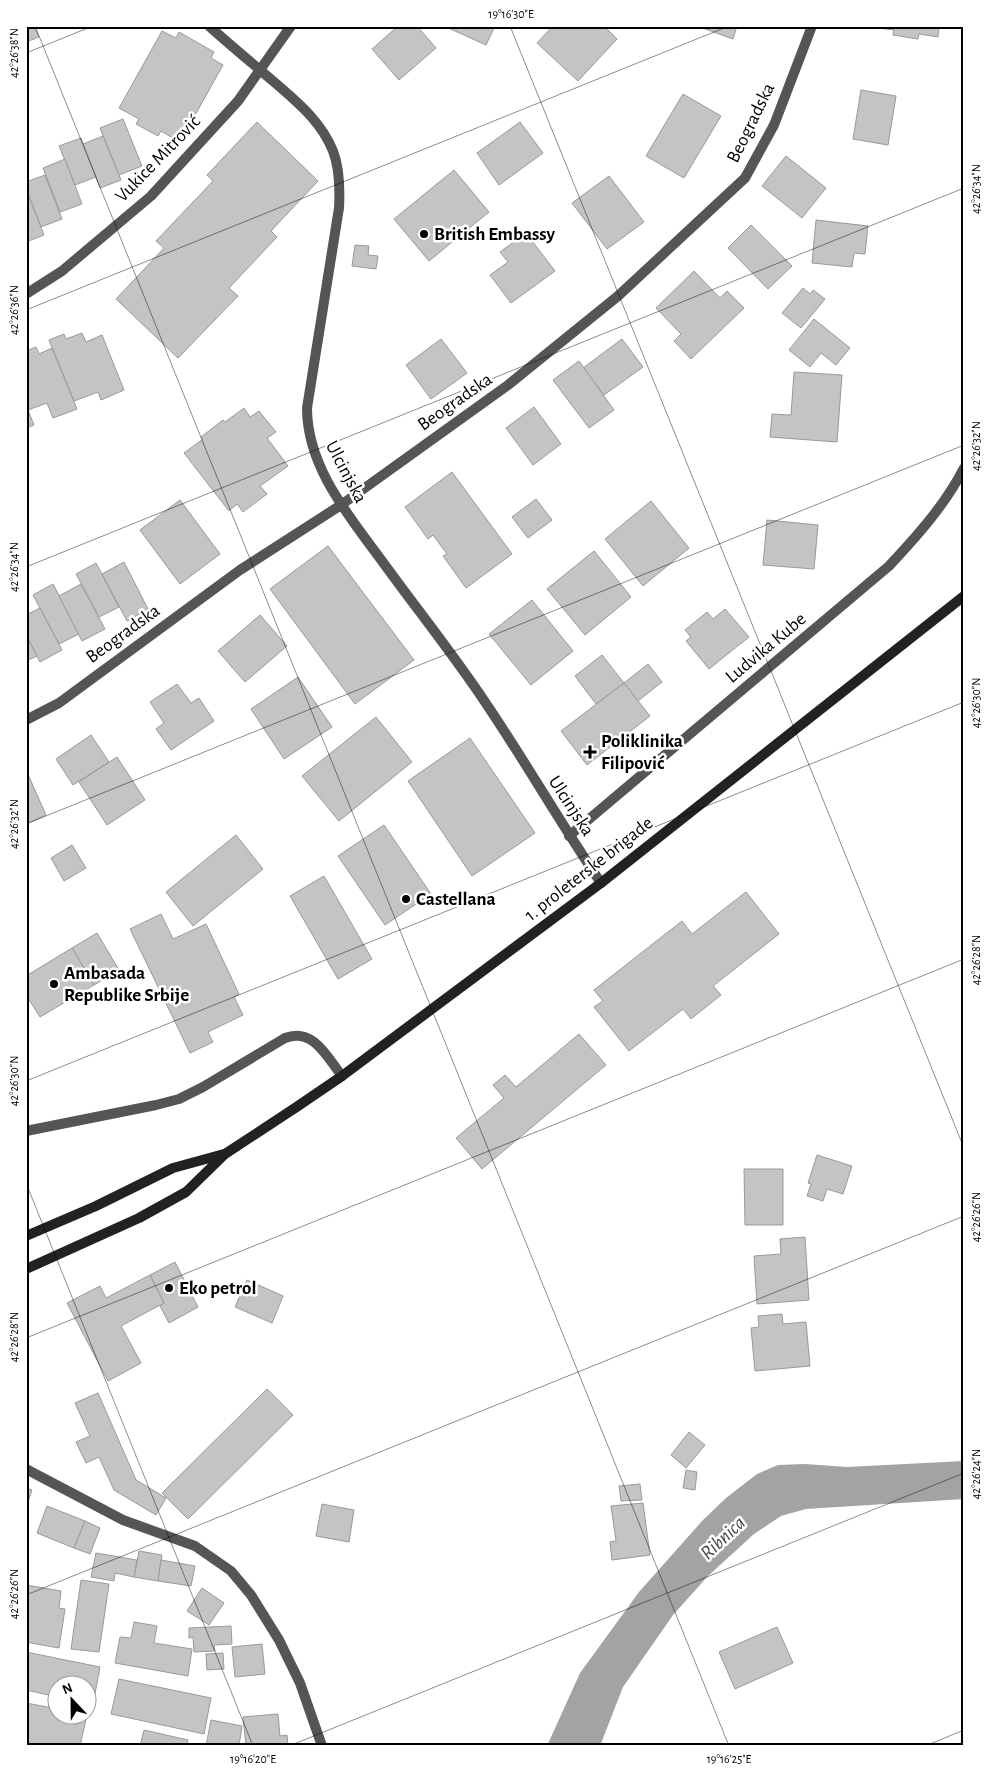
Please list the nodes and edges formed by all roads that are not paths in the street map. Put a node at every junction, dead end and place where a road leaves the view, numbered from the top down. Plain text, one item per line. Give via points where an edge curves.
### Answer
1 (209, 26) edge
2 (291, 26) edge
3 (812, 26) edge
4 (260, 70) junction
5 (26, 294) edge
6 (964, 468) edge
7 (341, 505) junction
8 (964, 596) edge
9 (26, 720) edge
10 (569, 836) junction
11 (601, 883) junction
12 (342, 1076) junction
13 (26, 1131) edge
14 (225, 1154) junction
15 (26, 1236) edge
16 (26, 1269) edge
17 (26, 1469) edge
18 (322, 1746) edge

1 - 4 street, Ulcinjska
2 - 4 street, Vukice Mitrović
3 - 7 street, Beogradska via 774,125 745,178 611,302 508,385
4 - 5 street, Vukice Mitrović via 238,101 151,196 62,271
4 - 7 street, Ulcinjska via 310,114 325,135 338,171 339,208 307,418 318,461
6 - 10 street, Ludvika Kube via 928,522 889,566
7 - 9 street, Beogradska via 240,570 59,703
7 - 10 street, Ulcinjska via 485,701
8 - 11 main road, 1. proleterske brigade
10 - 11 street, Ulcinjska
11 - 12 main road, 1. proleterske brigade
12 - 13 street via 317,1044 296,1035 285,1038 179,1099
12 - 14 main road, 1. proleterske brigade
14 - 15 main road via 174,1168
14 - 16 main road via 186,1192 139,1218
17 - 18 street via 123,1520 194,1546 231,1571 251,1595 279,1640 300,1683

